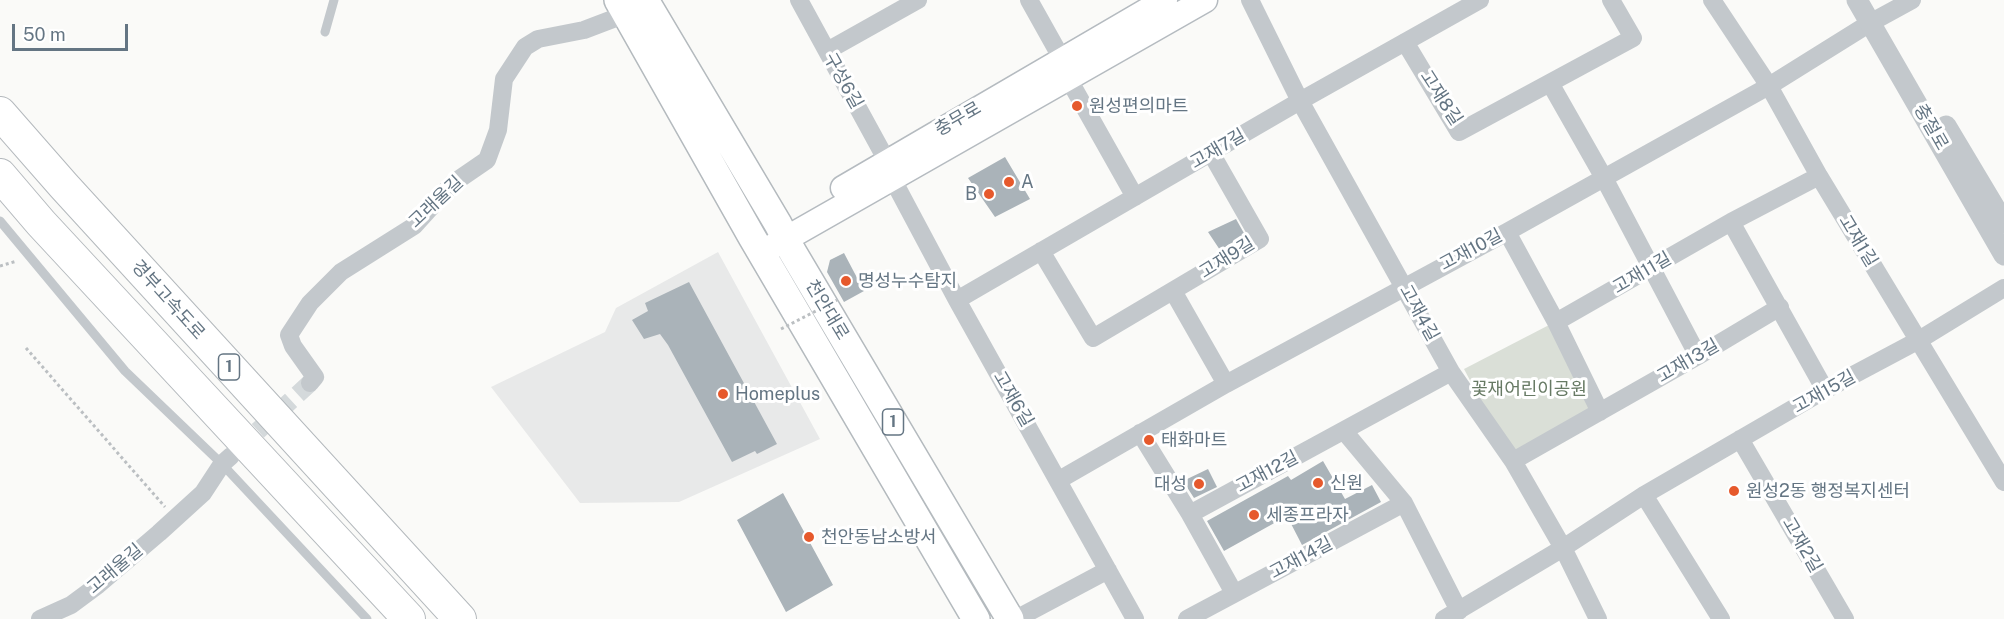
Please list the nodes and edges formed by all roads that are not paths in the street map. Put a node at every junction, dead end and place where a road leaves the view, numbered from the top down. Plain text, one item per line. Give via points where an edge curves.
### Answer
1 (334, 0) edge
2 (799, 0) edge
3 (918, 0) edge
4 (1029, 0) edge
5 (1165, 0) edge
6 (1205, 0) edge
7 (1250, 0) edge
8 (1480, 0) edge
9 (1611, 0) edge
10 (1712, 0) edge
11 (1857, 0) edge
12 (1912, 0) edge
13 (630, 5) edge
14 (1874, 13) edge
15 (325, 32) dead end
16 (1405, 42) junction
17 (827, 51) junction
18 (1065, 69) junction
19 (1550, 83) junction
20 (1769, 86) junction
21 (1300, 101) junction
22 (0, 113) edge
23 (1211, 153) junction
24 (889, 170) junction
25 (0, 175) edge
26 (1819, 176) junction
27 (1604, 178) junction
28 (1135, 198) junction
29 (0, 221) edge
30 (1731, 222) junction
31 (2004, 223) edge
32 (1507, 231) junction
33 (782, 232) junction
34 (756, 245) junction
35 (1041, 252) junction
36 (2004, 255) edge
37 (1651, 268) junction
38 (1404, 286) junction
39 (2004, 288) edge
40 (1173, 291) junction
41 (957, 300) junction
42 (1780, 307) junction
43 (1556, 322) junction
44 (1919, 340) junction
45 (1698, 356) junction
46 (1451, 372) junction
47 (310, 383) dead end
48 (1226, 384) junction
49 (1825, 390) junction
50 (1600, 412) junction
51 (1344, 431) junction
52 (1140, 433) junction
53 (1740, 439) junction
54 (226, 460) junction
55 (1513, 461) junction
56 (1059, 480) junction
57 (2004, 482) edge
58 (1644, 495) junction
59 (1404, 503) junction
60 (1190, 514) junction
61 (1563, 548) junction
62 (1108, 570) junction
63 (1234, 593) junction
64 (1451, 615) edge
65 (40, 619) edge
66 (367, 619) edge
67 (409, 619) edge
68 (460, 619) edge
69 (976, 619) edge
70 (1010, 619) edge
71 (1016, 619) edge
72 (1135, 619) edge
73 (1187, 619) edge
74 (1598, 619) edge
75 (1721, 619) edge
76 (1845, 619) edge

1 - 15 lane
2 - 17 street, 구성6길
3 - 17 street
4 - 18 street
5 - 18 main road, 충무로
6 - 18 main road, 충무로
7 - 21 street, 고재4길
8 - 16 street, 고재7길
9 - 19 street, 고재8길 via 1633,38
10 - 20 street, 고재1길
11 - 14 street, 충절로
12 - 14 street, 고재10길
13 - 33 main road, 천안대로 / 1
13 - 34 main road, 천안대로 / 1
13 - 47 street, 고래울길 via 584,30 538,39 525,47 504,79 498,130 487,160 452,184 414,226 341,272 293,327 289,336 315,378
14 - 20 street, 고재10길
14 - 31 street, 충절로
14 - 36 street, 충절로
16 - 19 street, 고재8길 via 1459,132
16 - 21 street, 고재7길
17 - 24 street, 구성6길
18 - 24 main road, 충무로
18 - 28 street
19 - 27 street
20 - 26 street, 고재1길
20 - 27 street, 고재10길
21 - 23 street, 고재7길
21 - 38 street, 고재4길
22 - 68 highway, 경부고속도로 / 1
23 - 28 street, 고재7길
23 - 40 street, 고재9길 via 1260,239
24 - 33 main road, 충무로
24 - 41 street, 고재6길
25 - 67 highway, 1
26 - 30 street, 고재11길
26 - 44 street, 고재1길
27 - 32 street, 고재10길
27 - 37 street
28 - 35 street, 고재7길
29 - 54 lane via 125,371
30 - 37 street, 고재11길
30 - 42 street
32 - 38 street, 고재10길
32 - 43 street
33 - 34 main road, 충무로
33 - 70 main road, 천안대로 / 1
34 - 69 main road, 천안대로 / 1
35 - 40 street, 고재9길 via 1093,338
35 - 41 street, 고재7길
37 - 43 street, 고재11길
37 - 45 street
38 - 46 street, 고재4길
38 - 48 street, 고재10길
39 - 44 street, 고재15길
40 - 48 street
41 - 56 street, 고재6길
42 - 45 street, 고재13길
42 - 49 street
43 - 50 street
44 - 49 street, 고재15길
44 - 57 street, 고재1길
45 - 50 street, 고재13길
46 - 51 street, 고재12길
46 - 55 street, 고재4길
48 - 52 street, 고재10길
49 - 53 street, 고재15길
50 - 55 street, 고재13길
51 - 59 street
51 - 60 street, 고재12길
52 - 56 street, 고재10길
52 - 60 street
53 - 58 street, 고재15길
53 - 76 street, 고재2길
54 - 65 street, 고래울길 via 203,493 98,585
54 - 66 lane
55 - 61 street, 고재4길
56 - 62 street, 고재6길
58 - 61 street, 고재15길
58 - 75 street
59 - 63 street, 고재14길
59 - 64 street
60 - 63 street
61 - 64 street, 고재15길
61 - 74 street, 고재4길
62 - 71 street
62 - 72 street, 고재6길
63 - 73 street, 고재14길

